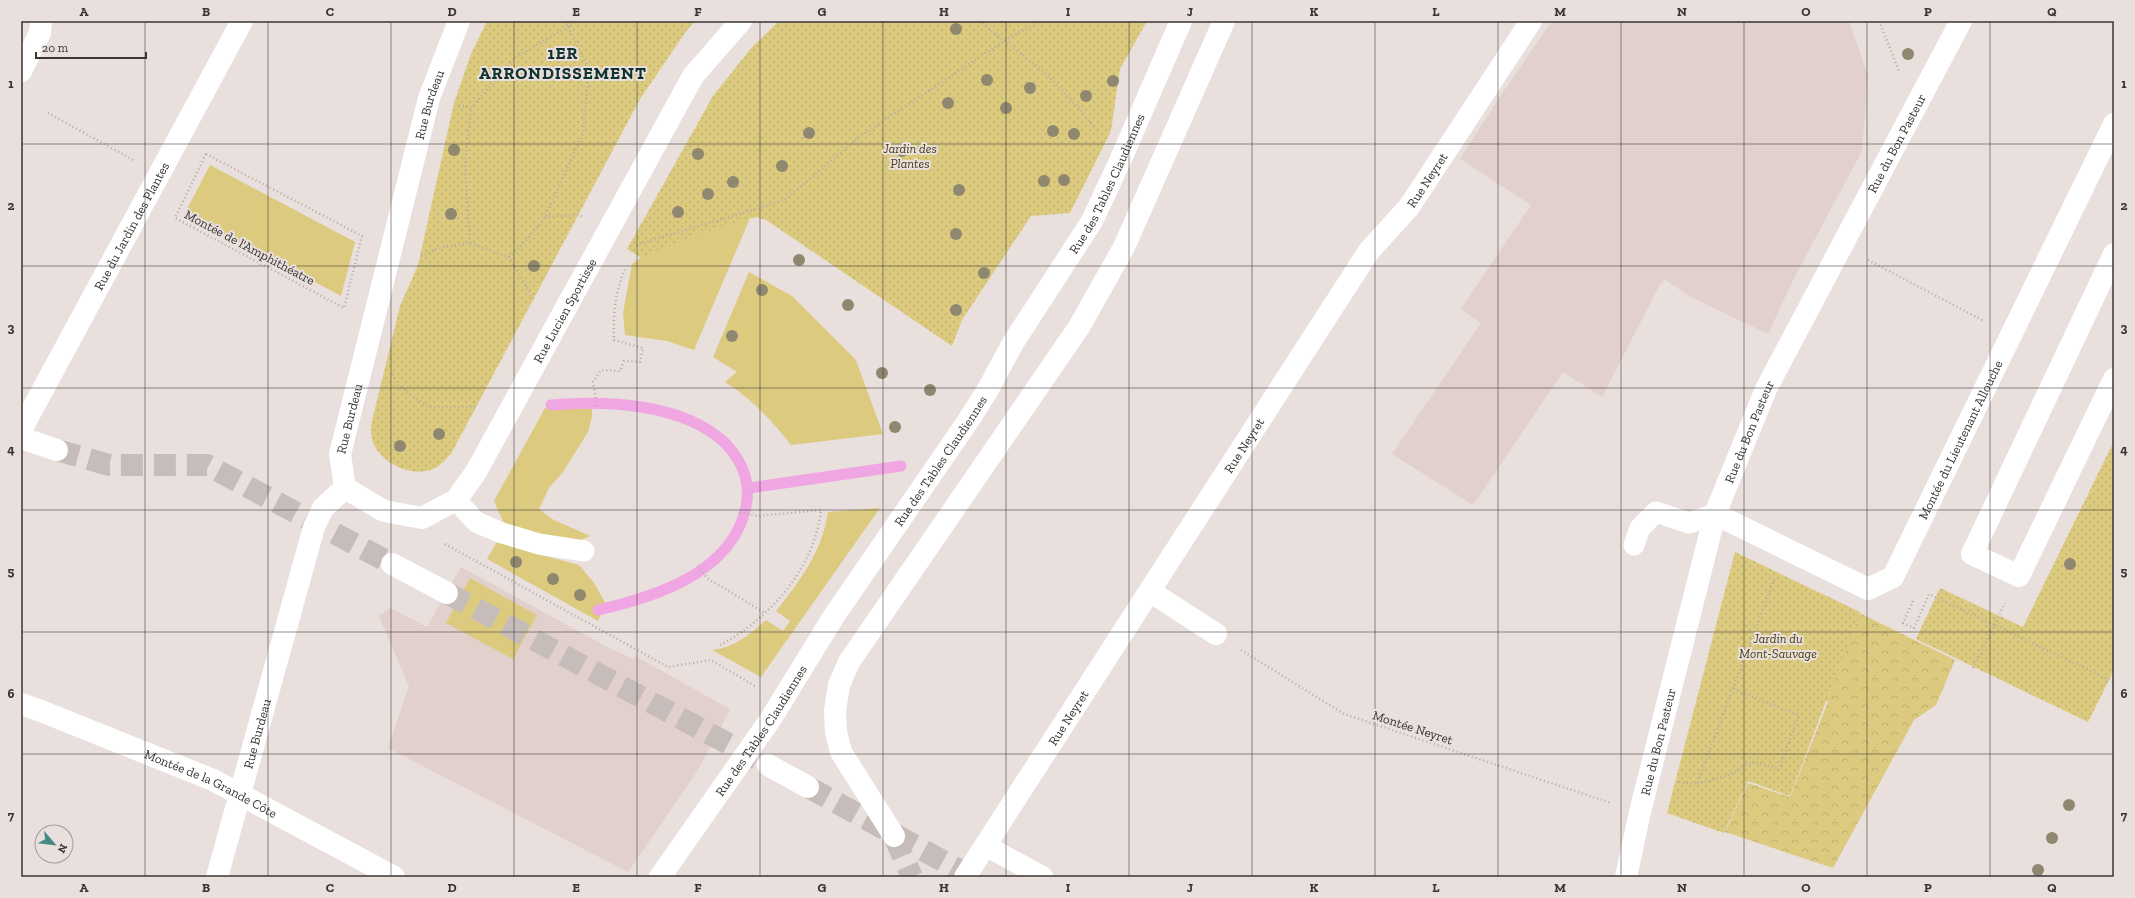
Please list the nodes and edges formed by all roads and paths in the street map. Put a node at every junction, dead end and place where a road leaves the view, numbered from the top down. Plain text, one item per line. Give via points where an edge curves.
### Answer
1 (41, 21) edge
2 (242, 21) edge
3 (459, 21) edge
4 (565, 21) edge
5 (577, 21) edge
6 (741, 21) edge
7 (979, 21) edge
8 (1040, 21) edge
9 (1181, 21) edge
10 (1224, 21) edge
11 (1531, 21) edge
12 (1879, 21) edge
13 (1961, 21) edge
14 (568, 26) junction
15 (1004, 41) junction
16 (1898, 67) dead end
17 (21, 71) edge
18 (456, 105) dead end
19 (471, 108) junction
20 (48, 113) dead end
21 (2114, 124) edge
22 (124, 155) dead end
23 (1120, 161) junction
24 (579, 216) dead end
25 (545, 217) junction
26 (362, 236) dead end
27 (470, 243) junction
28 (631, 243) dead end
29 (2114, 254) edge
30 (509, 256) junction
31 (416, 259) dead end
32 (1868, 260) dead end
33 (626, 266) dead end
34 (535, 303) dead end
35 (344, 308) dead end
36 (1985, 321) dead end
37 (392, 372) dead end
38 (2114, 379) edge
39 (481, 405) dead end
40 (597, 406) dead end
41 (21, 430) edge
42 (21, 438) edge
43 (57, 450) tunnel mouth
44 (345, 488) junction
45 (456, 500) junction
46 (739, 512) dead end
47 (1716, 514) junction
48 (445, 544) dead end
49 (1634, 545) dead end
50 (584, 551) dead end
51 (392, 564) tunnel mouth
52 (698, 566) dead end
53 (1777, 572) dead end
54 (447, 592) tunnel mouth
55 (1150, 592) junction
56 (1915, 596) dead end
57 (765, 613) junction
58 (1991, 632) dead end
59 (1216, 634) dead end
60 (720, 645) dead end
61 (1239, 648) dead end
62 (1973, 668) dead end
63 (2114, 682) edge
64 (1733, 689) junction
65 (781, 701) junction
66 (21, 704) edge
67 (768, 765) tunnel mouth
68 (1675, 781) dead end
69 (1697, 784) junction
70 (808, 787) tunnel mouth
71 (241, 795) junction
72 (1616, 804) dead end
73 (894, 836) tunnel mouth
74 (986, 846) junction
75 (216, 877) edge
76 (394, 877) edge
77 (660, 877) edge
78 (965, 877) edge
79 (1044, 877) edge
80 (1626, 877) edge

1 - 17 street via 40,33
2 - 41 street, Rue du Jardin des Plantes
3 - 44 street, Rue Burdeau via 429,98 340,454
4 - 14 path
5 - 14 path
6 - 45 street, Rue Lucien Sportisse via 693,76 476,472
7 - 15 path
8 - 15 path
9 - 23 street, Rue des Tables Claudiennes
10 - 73 street via 1124,247 1079,327 849,662 839,685 835,710 836,732 841,752
11 - 55 street, Rue Neyret via 1409,207 1369,251
12 - 16 path
13 - 47 street, Rue du Bon Pasteur via 1766,389
14 - 19 path via 515,58
14 - 25 path via 589,69 583,133
15 - 23 path via 1044,72 1080,109
15 - 28 path via 860,137 785,200 635,245
18 - 19 path
19 - 27 path via 465,165
20 - 22 path
21 - 47 street, Montée du Lieutenant Allouche via 1893,577 1868,589
23 - 65 street, Rue des Tables Claudiennes via 1092,221 1013,343 987,391 834,616
24 - 25 path
25 - 30 path via 524,243
26 - 35 path, Montée de l'Amphithéatre via 206,154 175,218
27 - 30 path
27 - 31 path via 439,248
29 - 38 street via 1972,554 2018,576
30 - 34 path
32 - 36 path
33 - 40 path via 618,288 614,340 643,348 640,362 624,362 620,372 601,370 592,382
37 - 39 path via 396,384 428,407
42 - 43 street
44 - 45 street, Rue Lucien Sportisse via 384,511 422,518
44 - 71 street, Rue Burdeau via 323,508 314,527
45 - 50 lane via 476,522 502,533 527,542
46 - 57 path via 752,516 821,510 814,545 793,579
47 - 49 lane via 1689,523 1656,512 1640,528
47 - 80 street, Rue du Bon Pasteur via 1640,812
48 - 65 path via 668,667 711,660
51 - 54 street
52 - 57 path via 707,578
53 - 64 path
55 - 59 street
55 - 74 street, Rue Neyret
56 - 63 path via 1903,623 1914,628 1929,594
57 - 60 path via 736,637
58 - 62 path
61 - 72 path, Montée Neyret via 1344,714
64 - 69 path
64 - 69 path via 1799,715 1779,770 1752,762 1726,776
65 - 77 street, Rue des Tables Claudiennes
66 - 71 street, Montée de la Grande Côte via 213,780
67 - 70 street
68 - 69 path
71 - 75 street, Rue Burdeau
71 - 76 street, Montée de la Grande Côte
74 - 78 street, Rue Neyret
74 - 79 lane

